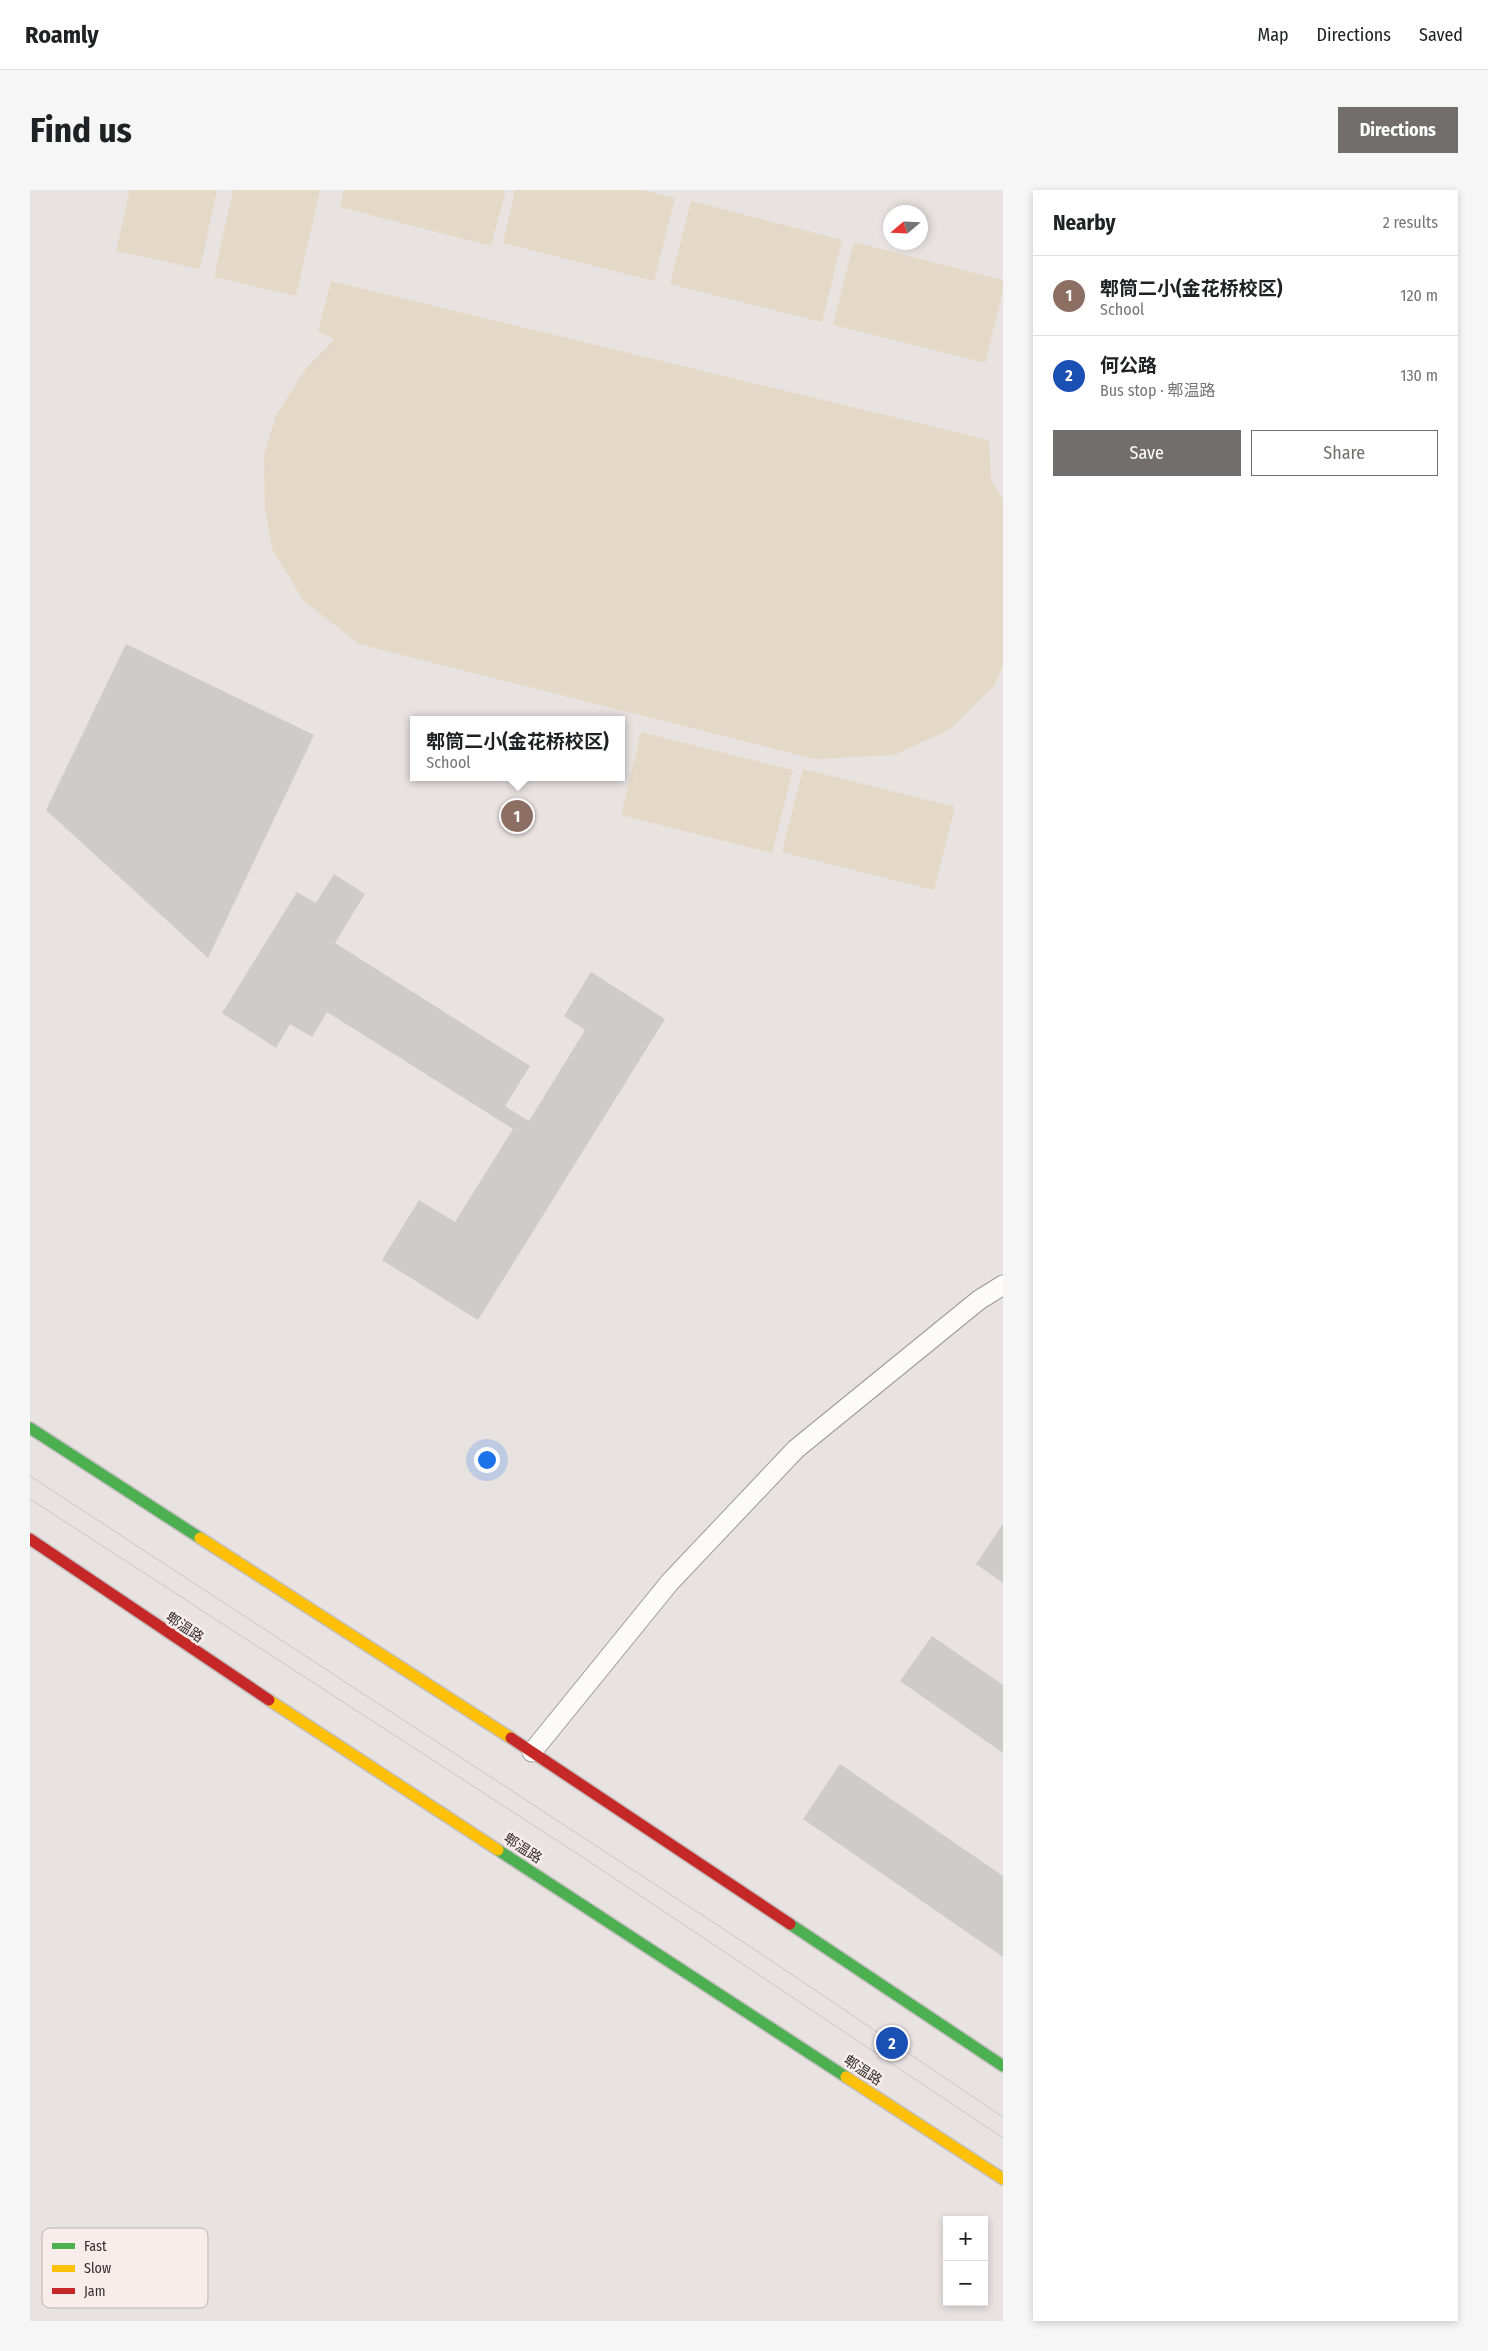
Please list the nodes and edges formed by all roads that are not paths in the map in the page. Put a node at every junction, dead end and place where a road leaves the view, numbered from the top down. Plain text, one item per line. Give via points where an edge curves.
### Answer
1 (1003, 1285) edge
2 (30, 1428) edge
3 (30, 1540) edge
4 (532, 1752) junction
5 (1003, 2066) edge
6 (1003, 2179) edge

1 - 4 lane via 979,1300 796,1449 670,1582
2 - 4 main road
3 - 6 main road, 郫温路 via 209,1661
4 - 5 main road

